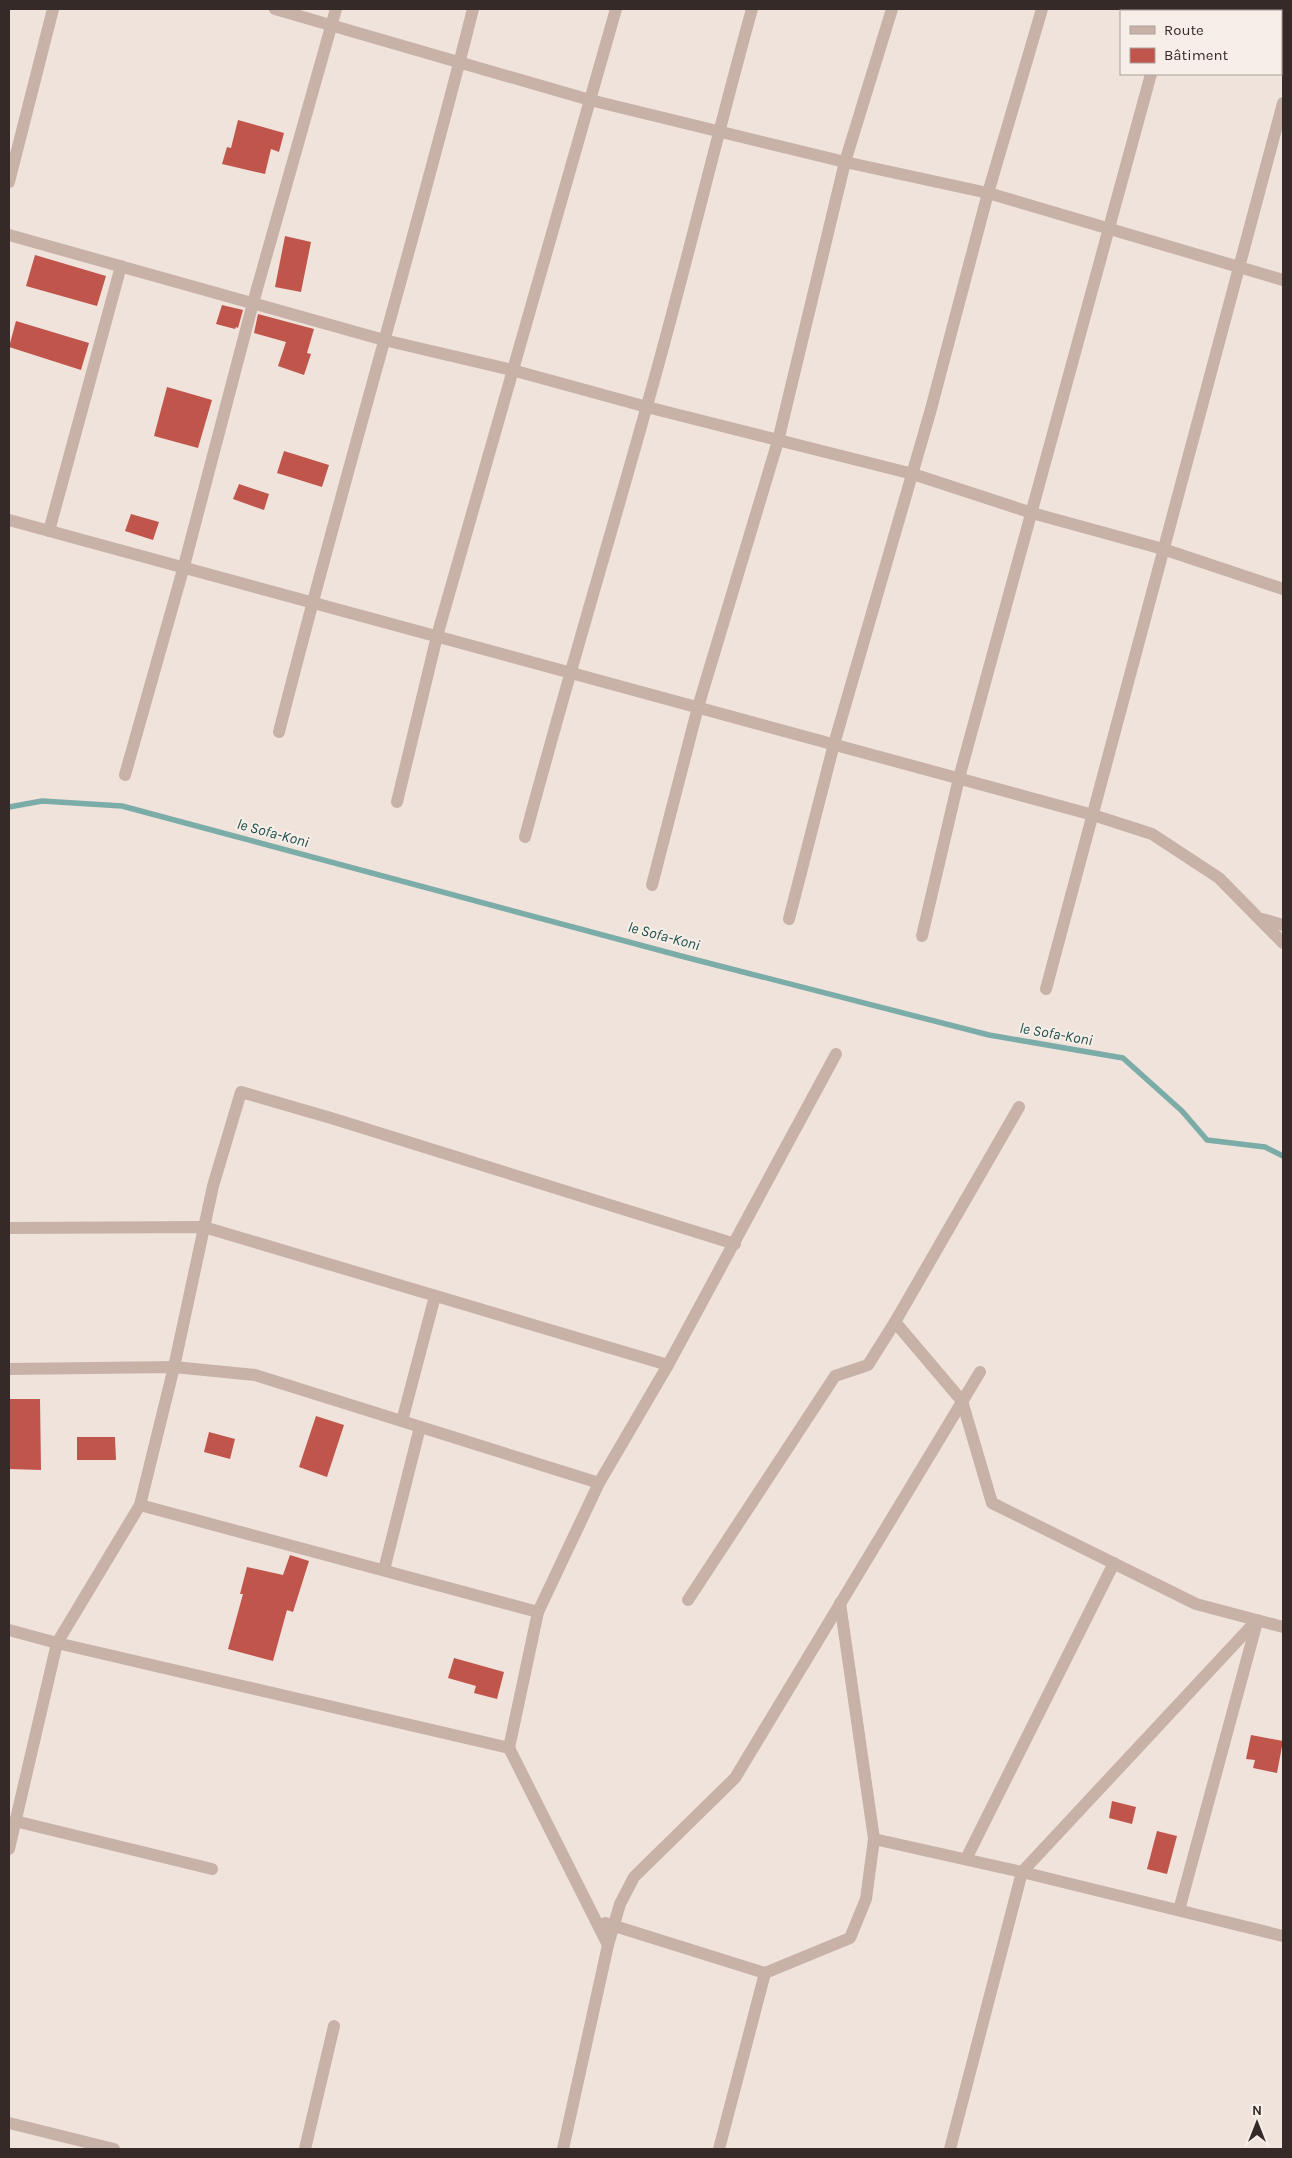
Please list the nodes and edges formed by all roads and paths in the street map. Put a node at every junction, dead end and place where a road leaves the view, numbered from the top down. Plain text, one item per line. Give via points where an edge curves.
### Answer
1 (53, 9) edge
2 (275, 9) edge
3 (336, 9) edge
4 (473, 9) edge
5 (616, 9) edge
6 (752, 9) edge
7 (892, 9) edge
8 (1042, 9) edge
9 (332, 24) junction
10 (460, 61) junction
11 (1151, 75) edge
12 (590, 100) junction
13 (1283, 103) edge
14 (718, 131) junction
15 (845, 162) junction
16 (9, 182) edge
17 (988, 193) junction
18 (1108, 229) junction
19 (9, 235) edge
20 (121, 266) junction
21 (1239, 268) junction
22 (1283, 280) edge
23 (253, 303) junction
24 (384, 340) junction
25 (512, 370) junction
26 (647, 407) junction
27 (778, 440) junction
28 (913, 474) junction
29 (1032, 513) junction
30 (9, 520) edge
31 (49, 531) junction
32 (1163, 549) junction
33 (184, 566) junction
34 (1283, 589) edge
35 (312, 601) junction
36 (437, 636) junction
37 (569, 672) junction
38 (698, 707) junction
39 (279, 732) dead end
40 (834, 744) junction
41 (125, 775) dead end
42 (959, 778) junction
43 (397, 802) dead end
44 (1093, 815) junction
45 (525, 837) dead end
46 (652, 885) dead end
47 (1259, 918) junction
48 (789, 920) dead end
49 (1283, 925) edge
50 (922, 936) dead end
51 (1283, 943) edge
52 (1046, 989) dead end
53 (836, 1054) dead end
54 (1019, 1107) dead end
55 (204, 1227) junction
56 (9, 1228) edge
57 (734, 1244) junction
58 (435, 1296) junction
59 (895, 1322) junction
60 (668, 1365) junction
61 (174, 1367) junction
62 (9, 1369) edge
63 (980, 1372) dead end
64 (962, 1401) junction
65 (402, 1421) junction
66 (420, 1426) junction
67 (599, 1483) junction
68 (140, 1505) junction
69 (1114, 1563) junction
70 (384, 1570) junction
71 (688, 1600) dead end
72 (840, 1603) junction
73 (538, 1612) junction
74 (1257, 1620) junction
75 (1283, 1626) edge
76 (9, 1630) edge
77 (57, 1643) junction
78 (510, 1748) junction
79 (15, 1820) junction
80 (874, 1839) junction
81 (9, 1848) edge
82 (966, 1859) junction
83 (212, 1869) dead end
84 (1022, 1872) junction
85 (1179, 1910) junction
86 (596, 1920) junction
87 (614, 1926) junction
88 (1283, 1936) edge
89 (608, 1945) junction
90 (765, 1972) junction
91 (334, 2026) dead end
92 (9, 2123) edge
93 (114, 2149) edge
94 (304, 2149) edge
95 (563, 2149) edge
96 (719, 2149) edge
97 (950, 2149) edge

1 - 16 street
2 - 9 street
3 - 9 street
4 - 10 street
5 - 12 street
6 - 14 street
7 - 15 street
8 - 17 street
9 - 10 street
9 - 23 street
10 - 12 street
10 - 24 street
11 - 18 street
12 - 14 street
12 - 25 street
13 - 21 street
14 - 15 street
14 - 26 street
15 - 17 street
15 - 27 street
17 - 18 street
17 - 28 street
18 - 21 street
18 - 29 street
19 - 20 street
20 - 23 street
20 - 31 street
21 - 22 street
21 - 32 street
23 - 24 street
23 - 33 street
24 - 25 street
24 - 35 street
25 - 26 street
25 - 36 street
26 - 27 street
26 - 37 street
27 - 28 street
27 - 38 street
28 - 29 street
28 - 40 street
29 - 32 street
29 - 42 street
30 - 31 street
31 - 33 street
32 - 34 street
32 - 44 street
33 - 35 street
33 - 41 street
35 - 36 street
35 - 39 street
36 - 37 street
36 - 43 street
37 - 38 street
37 - 45 street
38 - 40 street
38 - 46 street
40 - 42 street
40 - 48 street
42 - 44 street
42 - 50 street
44 - 47 street via 1152,834 1219,878
44 - 52 street
47 - 49 street
47 - 51 street
53 - 57 street
54 - 59 street
55 - 56 street
55 - 57 street via 241,1092
55 - 58 street
55 - 61 street
57 - 60 street
58 - 60 street
58 - 65 street
59 - 64 street
59 - 71 street via 868,1365 835,1376
60 - 67 street
61 - 62 street
61 - 65 street via 255,1375
61 - 68 street
63 - 64 street
64 - 69 street via 992,1502
64 - 72 street
65 - 66 street
66 - 67 street
66 - 70 street
67 - 73 street
68 - 70 street
68 - 77 street
69 - 74 street via 1196,1604
69 - 82 street
70 - 73 street
72 - 80 street
72 - 87 street via 735,1778 634,1877 620,1904
73 - 78 street
74 - 75 street
74 - 84 street
74 - 85 street
76 - 77 street
77 - 78 street
77 - 79 street
78 - 86 street
79 - 81 street
79 - 83 street
80 - 82 street
80 - 90 street via 866,1899 850,1938
82 - 84 street
84 - 85 street
84 - 97 street
85 - 88 street
86 - 87 street
86 - 89 street
87 - 89 street
87 - 90 street
89 - 95 street
90 - 96 street
91 - 94 street
92 - 93 street

